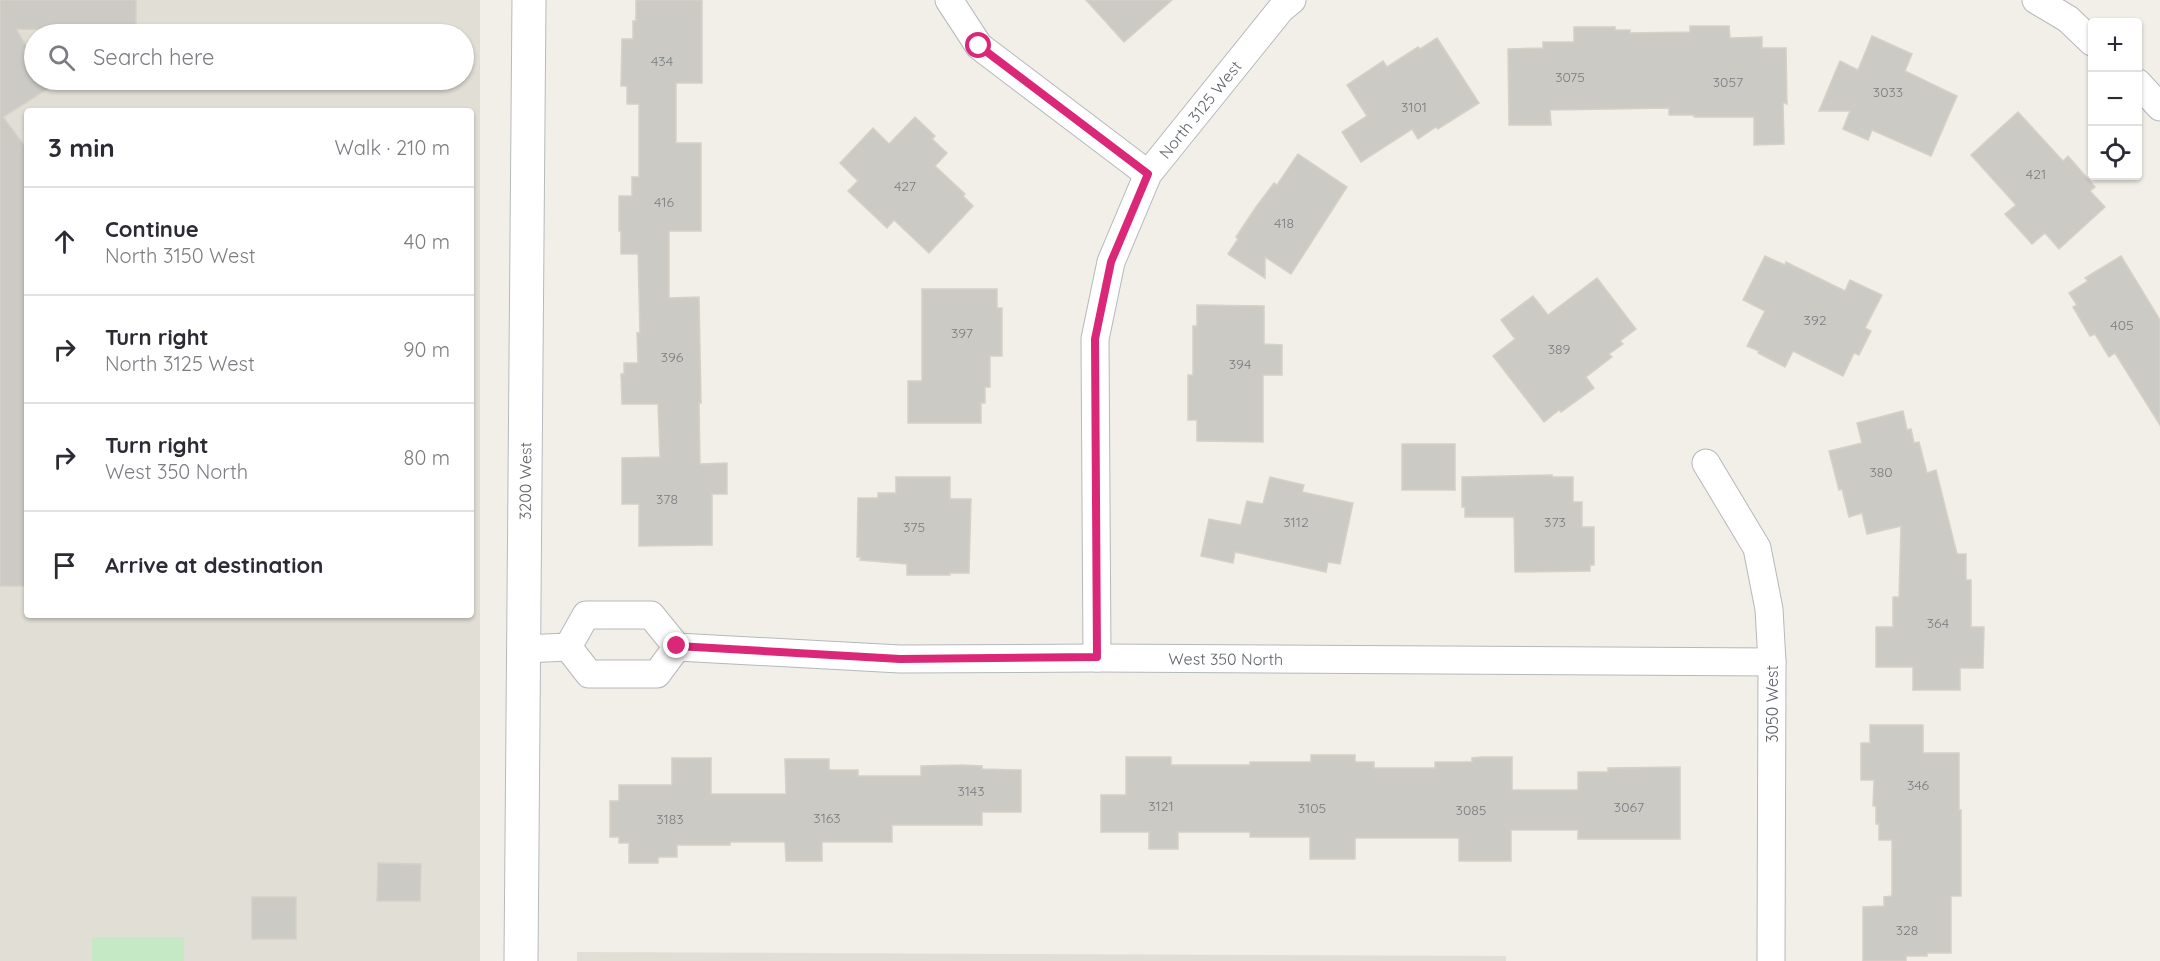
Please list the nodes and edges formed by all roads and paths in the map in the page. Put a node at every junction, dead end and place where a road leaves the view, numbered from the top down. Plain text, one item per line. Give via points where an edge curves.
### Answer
1 (529, 0) edge
2 (949, 0) edge
3 (1292, 0) edge
4 (2036, 0) edge
5 (2088, 38) edge
6 (2142, 87) edge
7 (2160, 107) edge
8 (1148, 174) junction
9 (1706, 464) dead end
10 (677, 646) junction
11 (568, 647) junction
12 (524, 649) junction
13 (1097, 657) junction
14 (1772, 662) junction
15 (521, 961) edge
16 (1771, 961) edge

1 - 12 street, 3200 West
2 - 8 street via 979,46
3 - 8 street, North 3125 West
4 - 5 street via 2068,19
6 - 7 street
8 - 13 street, North 3125 West via 1111,262 1095,339
9 - 14 street, 3050 West via 1757,548 1769,609
10 - 11 street via 657,674 589,674
10 - 11 street via 651,615 586,615
10 - 13 street, West 350 North via 900,659
11 - 12 street
12 - 15 street, 3200 West
13 - 14 street, West 350 North
14 - 16 street, 3050 West

